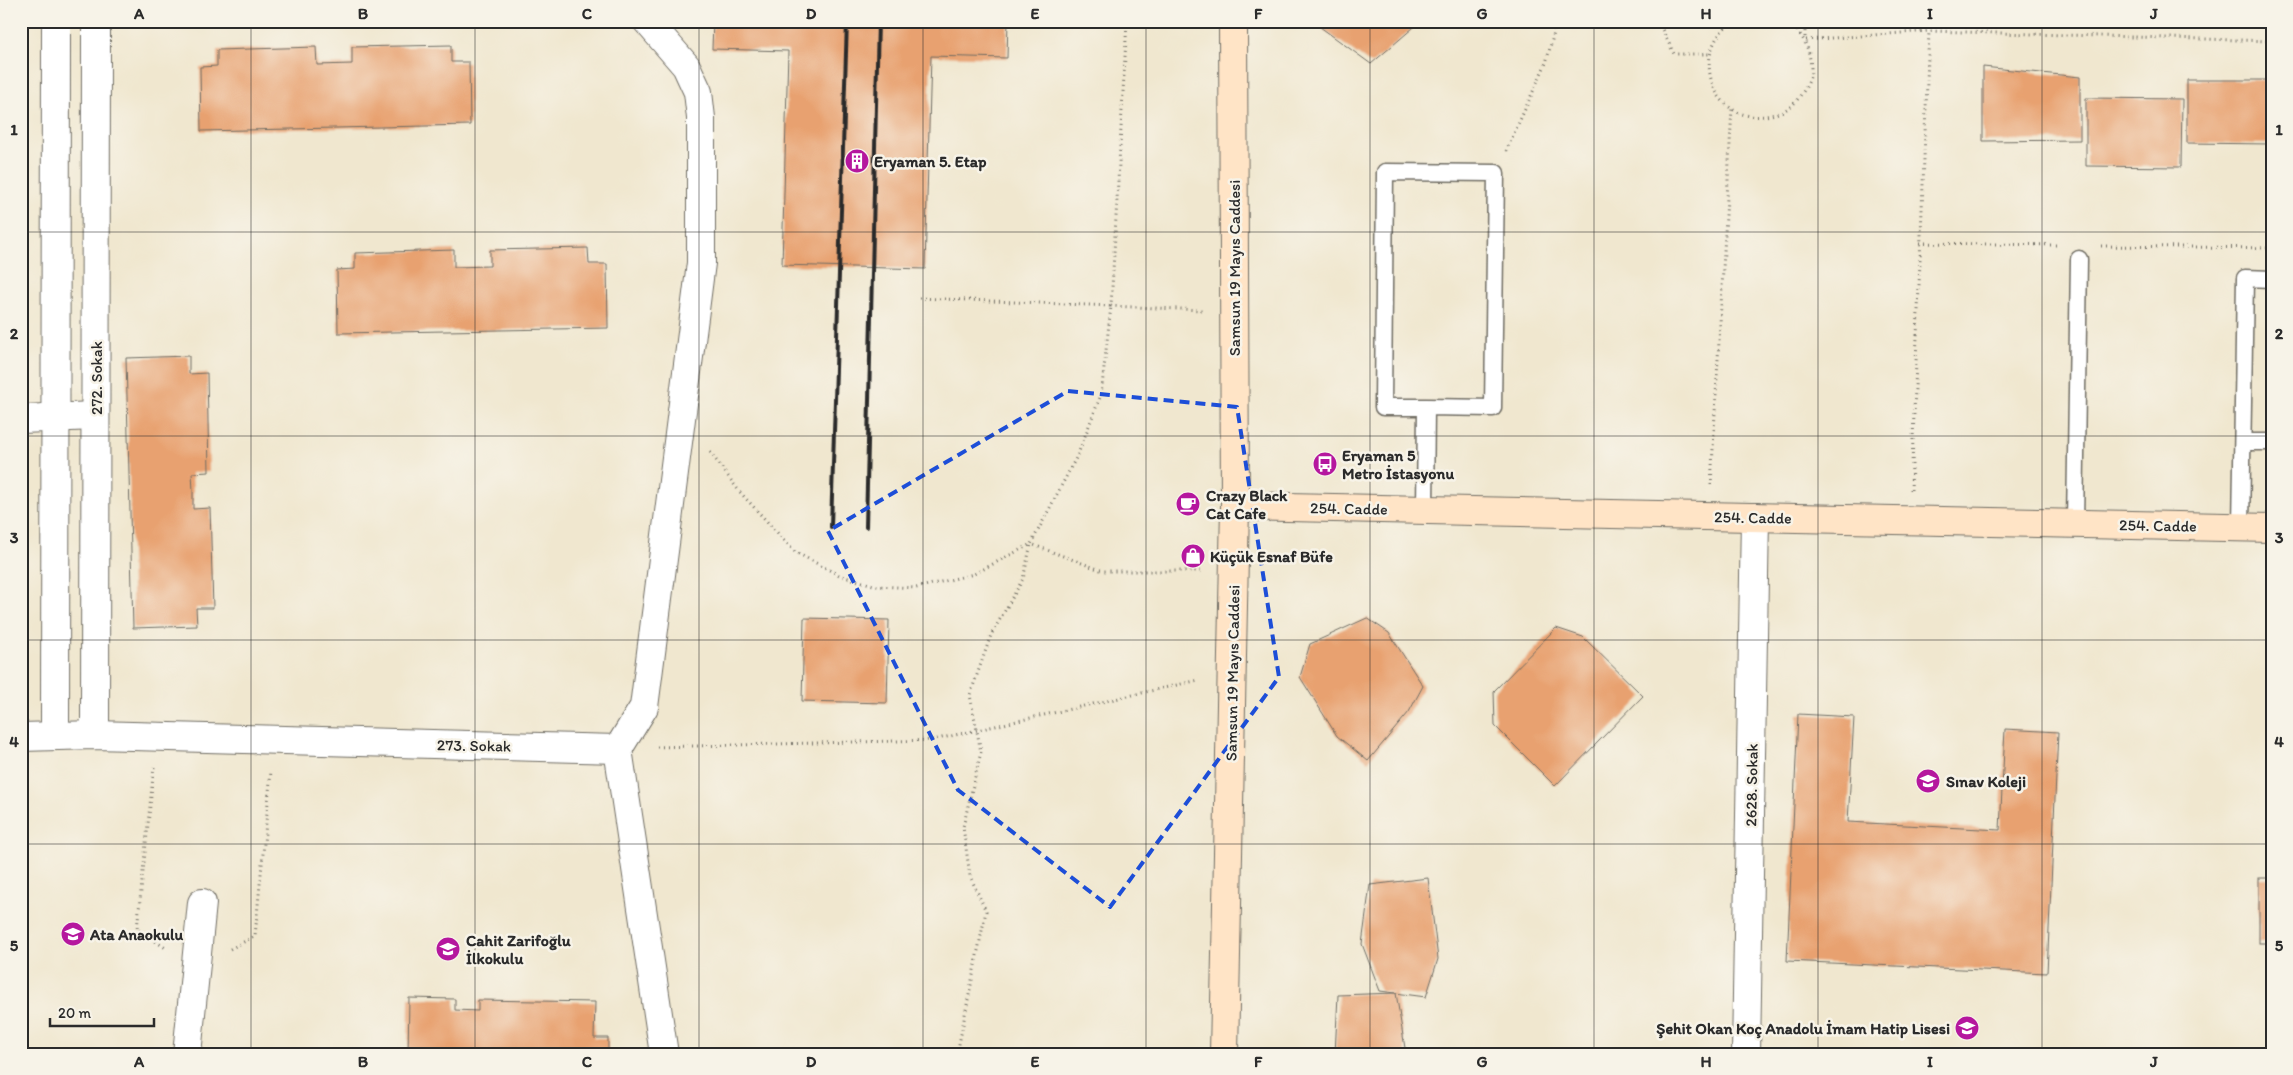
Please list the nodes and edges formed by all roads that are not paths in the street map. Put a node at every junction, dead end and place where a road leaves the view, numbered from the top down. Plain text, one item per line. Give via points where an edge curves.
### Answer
1 (56, 21) edge
2 (96, 21) edge
3 (648, 21) edge
4 (1233, 21) edge
5 (2078, 259) dead end
6 (2272, 279) edge
7 (1426, 407) junction
8 (95, 416) junction
9 (55, 418) junction
10 (21, 419) edge
11 (2243, 442) junction
12 (2272, 442) edge
13 (1235, 506) junction
14 (1425, 510) junction
15 (1755, 517) junction
16 (2075, 524) junction
17 (2241, 527) junction
18 (2272, 528) edge
19 (55, 735) junction
20 (95, 735) junction
21 (21, 737) edge
22 (618, 749) junction
23 (202, 903) dead end
24 (188, 1054) edge
25 (664, 1054) edge
26 (1224, 1054) edge
27 (1746, 1054) edge

1 - 9 street
2 - 8 street, 272. Sokak
3 - 22 street via 686,66 698,92 702,118 701,263 644,707
4 - 13 street, Samsun 19 Mayıs Caddesi
5 - 16 lane
6 - 11 lane via 2245,278
7 - 7 lane via 1383,407 1385,172 1496,173 1493,408
7 - 14 lane
8 - 9 street
8 - 20 street, 272. Sokak
9 - 10 street
9 - 19 street
11 - 12 lane
11 - 17 lane
13 - 14 street, 254. Cadde
13 - 26 street, Samsun 19 Mayıs Caddesi
14 - 15 street, 254. Cadde
15 - 16 street, 254. Cadde
15 - 27 street, 2628. Sokak
16 - 17 street, 254. Cadde
17 - 18 street, 254. Cadde
19 - 20 street, 273. Sokak
19 - 21 street, 273. Sokak
20 - 22 street, 273. Sokak
22 - 25 street
23 - 24 street

